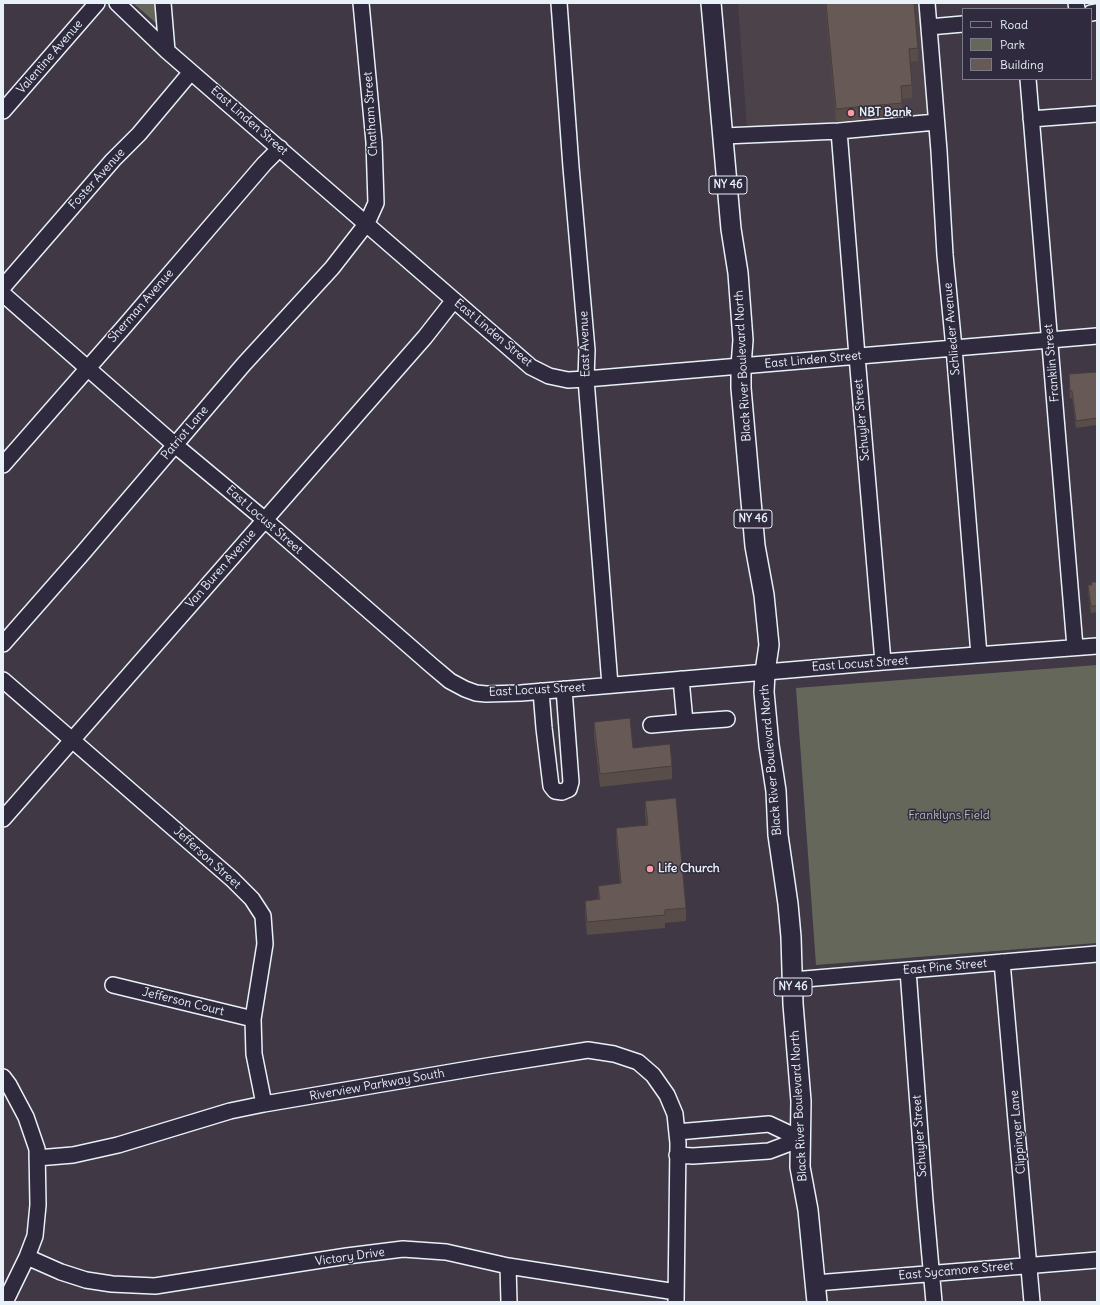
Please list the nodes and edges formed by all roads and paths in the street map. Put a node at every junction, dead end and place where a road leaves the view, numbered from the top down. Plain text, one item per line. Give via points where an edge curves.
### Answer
1 (97, 3) edge
2 (117, 3) edge
3 (163, 3) edge
4 (361, 3) edge
5 (559, 3) edge
6 (712, 3) edge
7 (928, 3) edge
8 (962, 24) edge
9 (929, 27) junction
10 (167, 51) junction
11 (191, 72) junction
12 (1028, 80) edge
13 (3, 111) edge
14 (1097, 114) edge
15 (1031, 119) junction
16 (936, 122) junction
17 (839, 131) junction
18 (724, 136) junction
19 (280, 148) junction
20 (367, 223) junction
21 (3, 287) edge
22 (3, 294) edge
23 (454, 300) junction
24 (1097, 336) edge
25 (1050, 340) junction
26 (954, 348) junction
27 (857, 356) junction
28 (741, 366) junction
29 (88, 368) junction
30 (586, 379) junction
31 (176, 445) junction
32 (3, 465) edge
33 (265, 520) junction
34 (3, 644) edge
35 (1097, 646) edge
36 (1074, 647) junction
37 (979, 655) junction
38 (883, 662) junction
39 (764, 672) junction
40 (682, 679) junction
41 (3, 680) edge
42 (610, 685) junction
43 (564, 689) junction
44 (541, 691) junction
45 (727, 719) dead end
46 (685, 722) junction
47 (651, 725) dead end
48 (73, 740) junction
49 (3, 820) edge
50 (1097, 954) edge
51 (1002, 962) junction
52 (908, 970) junction
53 (793, 980) junction
54 (113, 985) dead end
55 (253, 1019) junction
56 (3, 1077) edge
57 (264, 1104) junction
58 (677, 1132) junction
59 (801, 1139) junction
60 (677, 1155) junction
61 (37, 1158) junction
62 (27, 1258) junction
63 (1097, 1260) edge
64 (1030, 1265) junction
65 (508, 1266) junction
66 (932, 1273) junction
67 (816, 1283) junction
68 (676, 1297) edge
69 (4, 1302) edge
70 (509, 1302) edge
71 (818, 1302) edge
72 (934, 1302) edge
73 (1032, 1302) edge

1 - 13 street, Valentine Avenue
2 - 10 street, East Linden Street
3 - 10 street
4 - 20 street, Chatham Street via 374,142 376,203
5 - 30 street, East Avenue via 587,350
6 - 18 main road, Black River Boulevard North / NY 46
7 - 9 street, Schlieder Avenue
8 - 9 street
9 - 16 street, Schlieder Avenue
10 - 11 street, East Linden Street
11 - 19 street, East Linden Street
11 - 21 street, Foster Avenue
12 - 15 street, Franklin Street
14 - 15 street
15 - 25 street, Franklin Street
16 - 17 street
16 - 26 street, Schlieder Avenue
17 - 18 street
17 - 27 street, Schuyler Street
18 - 28 main road, Black River Boulevard North / NY 46 via 731,229 739,281 743,340
19 - 20 street, East Linden Street
19 - 29 street, Sherman Avenue
20 - 23 street, East Linden Street
20 - 31 street, Patriot Lane via 332,268 244,364
22 - 29 street, East Locust Street
23 - 30 street, East Linden Street via 531,366 549,376 568,380
23 - 33 street, Van Buren Avenue via 425,337
24 - 25 street, East Linden Street
25 - 26 street, East Linden Street
25 - 36 street, Franklin Street
26 - 27 street, East Linden Street
26 - 37 street, Schlieder Avenue
27 - 28 street, East Linden Street
27 - 38 street, Schuyler Street
28 - 30 street, East Linden Street
28 - 39 main road, Black River Boulevard North / NY 46 via 755,546 764,595 769,645
29 - 31 street, East Locust Street
29 - 32 street, Sherman Avenue
30 - 42 street, East Avenue
31 - 33 street, East Locust Street
31 - 34 street, Patriot Lane
33 - 44 street, East Locust Street via 450,681 476,693
33 - 48 street, Van Buren Avenue
35 - 36 street, East Locust Street
36 - 37 street, East Locust Street
37 - 38 street, East Locust Street
38 - 39 street, East Locust Street
39 - 40 street, East Locust Street
39 - 53 main road, Black River Boulevard North / NY 46 via 768,738 788,904
40 - 42 street, East Locust Street
40 - 46 street
41 - 48 street, Jefferson Street
42 - 43 street, East Locust Street
43 - 44 street, East Locust Street
43 - 44 street via 571,782 569,789 562,792 555,791 551,786
45 - 46 street
46 - 47 street
48 - 49 street, Van Buren Avenue
48 - 55 street, Jefferson Street via 232,880 252,900 263,916 265,944
50 - 51 street, East Pine Street
51 - 52 street, East Pine Street
51 - 64 street, Clippinger Lane
52 - 53 street, East Pine Street
52 - 66 street, Schuyler Street
53 - 59 main road, Black River Boulevard North / NY 46
54 - 55 street, Jefferson Court
55 - 57 street, Jefferson Street via 254,1054
56 - 61 street via 26,1117 37,1149
57 - 58 street, Riverview Parkway South via 588,1050 614,1054 638,1062 653,1075 667,1095 675,1114
57 - 61 street, Riverview Parkway South via 230,1111 118,1145 73,1155
58 - 59 street via 769,1124
58 - 60 street, Riverview Parkway South
59 - 60 street via 769,1151
59 - 67 main road, Black River Boulevard North / NY 46 via 800,1167 808,1210
60 - 68 street, Riverview Parkway South
61 - 62 street via 38,1205 34,1236
62 - 65 street, Victory Drive via 86,1280 155,1286 403,1249 446,1252
62 - 69 street
63 - 64 street, East Sycamore Street
64 - 66 street, East Sycamore Street
64 - 73 street, Clippinger Lane
65 - 68 street, Victory Drive
65 - 70 street
66 - 67 street, East Sycamore Street
66 - 72 street, Schuyler Street
67 - 71 main road, Black River Boulevard North / NY 46

